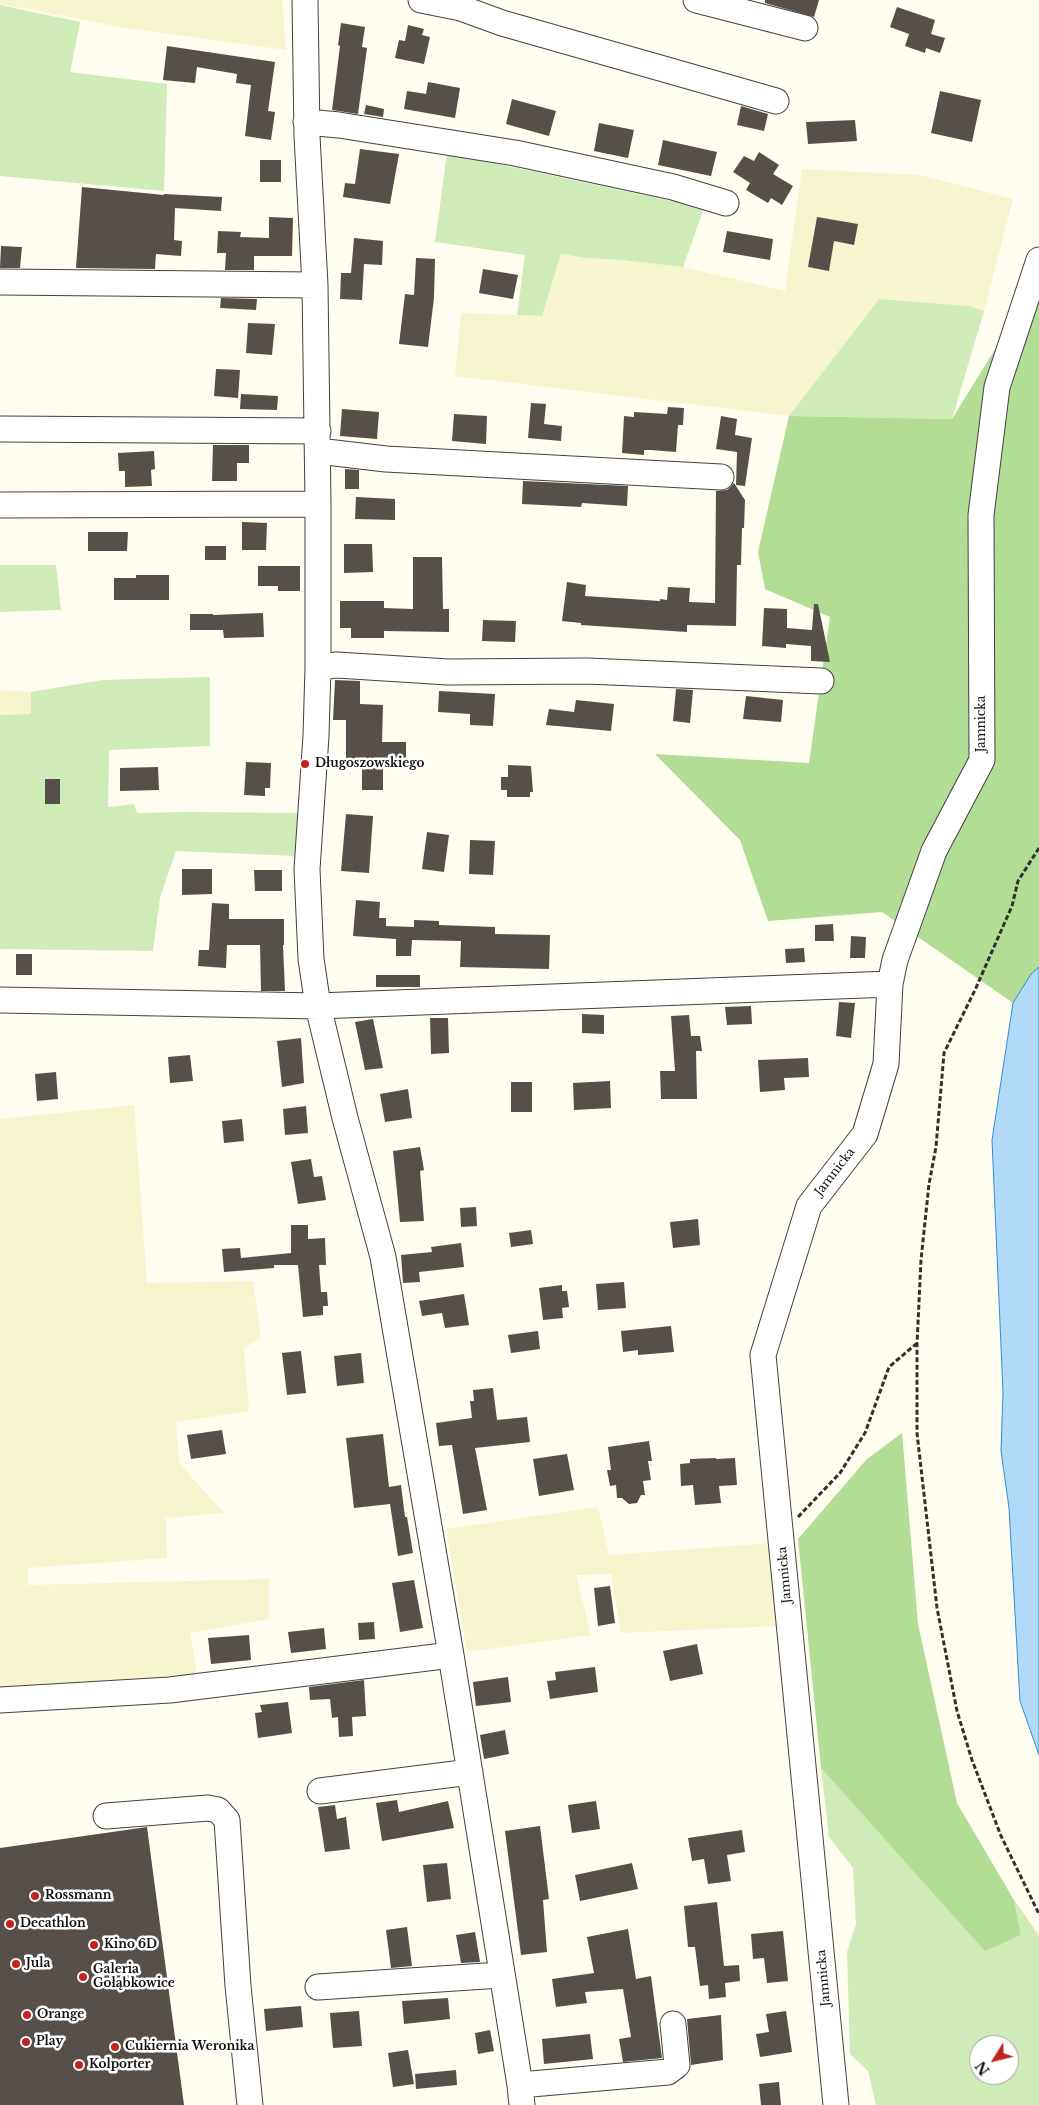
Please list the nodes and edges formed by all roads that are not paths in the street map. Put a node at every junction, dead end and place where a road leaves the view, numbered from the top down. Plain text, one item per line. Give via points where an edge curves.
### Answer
1 (305, 0) edge
2 (421, 0) edge
3 (696, 0) edge
4 (805, 28) dead end
5 (776, 101) dead end
6 (306, 122) junction
7 (726, 203) dead end
8 (1039, 260) edge
9 (0, 282) edge
10 (315, 285) junction
11 (0, 429) edge
12 (318, 441) junction
13 (722, 477) dead end
14 (318, 504) junction
15 (0, 505) edge
16 (318, 667) junction
17 (821, 681) dead end
18 (890, 984) junction
19 (0, 1000) edge
20 (318, 1006) junction
21 (451, 1655) junction
22 (0, 1700) edge
23 (470, 1772) junction
24 (320, 1791) dead end
25 (106, 1816) dead end
26 (501, 1975) junction
27 (318, 1987) dead end
28 (673, 2024) dead end
29 (521, 2095) edge
30 (250, 2105) edge
31 (836, 2105) edge

1 - 6 street
2 - 5 street via 461,8 502,23
3 - 4 street
6 - 7 street via 515,153 673,187
6 - 10 street
8 - 18 street, Jamnicka via 997,387 981,515 982,760 934,851 895,960
9 - 10 street
10 - 12 street
11 - 12 street
12 - 13 street via 386,458
12 - 14 street
14 - 15 street
14 - 16 street
16 - 17 street via 337,665 448,672 586,671
16 - 20 street via 307,870 311,959
18 - 20 street
18 - 31 street, Jamnicka via 886,1064 865,1134 809,1206 763,1355
19 - 20 street
20 - 21 street via 383,1257
21 - 22 street via 170,1690
21 - 23 street
23 - 24 street
23 - 26 street
25 - 30 street via 208,1808 218,1810 226,1820
26 - 27 street
26 - 29 street
28 - 29 street via 677,2065 668,2072

